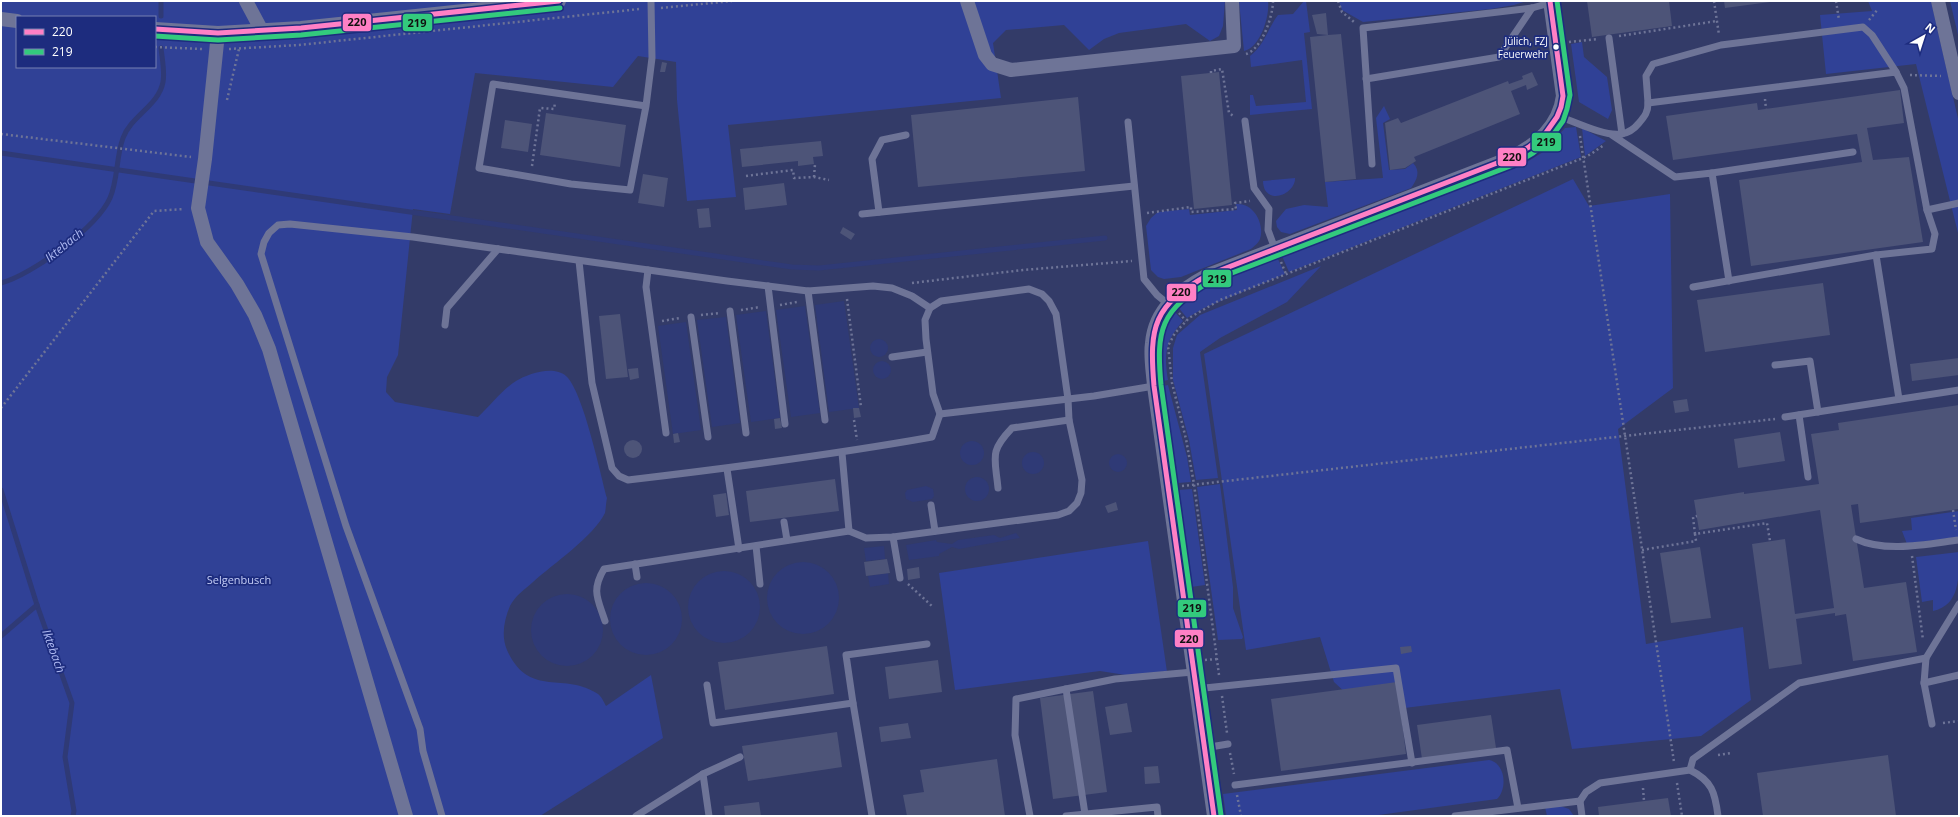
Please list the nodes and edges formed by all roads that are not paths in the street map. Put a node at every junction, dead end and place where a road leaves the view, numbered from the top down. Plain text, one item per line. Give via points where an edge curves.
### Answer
1 (246, 1) edge
2 (559, 1) edge
3 (968, 1) edge
4 (1232, 1) edge
5 (1938, 1) edge
6 (1550, 2) edge
7 (651, 5) edge
8 (1532, 8) junction
9 (1, 19) edge
10 (16, 21) edge
11 (156, 29) edge
12 (262, 31) junction
13 (218, 33) junction
14 (1609, 38) road end
15 (1896, 74) junction
16 (1366, 79) junction
17 (1959, 93) edge
18 (1648, 103) junction
19 (646, 106) junction
20 (1558, 116) junction
21 (1245, 121) road end
22 (1128, 122) dead end
23 (1622, 134) junction
24 (906, 135) dead end
25 (1612, 135) junction
26 (1853, 152) dead end
27 (1372, 164) dead end
28 (1712, 173) junction
29 (1134, 186) junction
30 (1959, 203) edge
31 (1927, 210) junction
32 (879, 212) junction
33 (862, 214) dead end
34 (498, 249) junction
35 (1275, 249) junction
36 (1876, 255) junction
37 (579, 261) junction
38 (648, 270) junction
39 (1729, 281) junction
40 (768, 286) junction
41 (1693, 287) dead end
42 (808, 291) junction
43 (1168, 304) junction
44 (930, 308) junction
45 (730, 311) road end
46 (691, 317) road end
47 (445, 325) dead end
48 (927, 352) junction
49 (892, 357) dead end
50 (1775, 365) dead end
51 (1154, 386) junction
52 (1959, 390) edge
53 (1068, 399) junction
54 (1899, 399) junction
55 (1818, 412) junction
56 (940, 414) junction
57 (1799, 415) junction
58 (1785, 418) road end
59 (825, 420) dead end
60 (1069, 420) junction
61 (785, 424) dead end
62 (666, 433) dead end
63 (746, 433) dead end
64 (708, 437) dead end
65 (842, 453) junction
66 (727, 469) junction
67 (1808, 477) dead end
68 (998, 488) dead end
69 (931, 505) dead end
70 (784, 522) dead end
71 (849, 531) junction
72 (935, 531) junction
73 (893, 537) junction
74 (1856, 539) dead end
75 (787, 540) junction
76 (1958, 540) edge
77 (756, 546) junction
78 (739, 549) junction
79 (635, 564) junction
80 (637, 577) dead end
81 (900, 578) road end
82 (760, 584) dead end
83 (1959, 604) edge
84 (605, 621) dead end
85 (927, 644) dead end
86 (1926, 658) junction
87 (1193, 672) junction
88 (1959, 675) edge
89 (1924, 683) junction
90 (707, 685) dead end
91 (1066, 689) junction
92 (1196, 689) junction
93 (853, 703) junction
94 (1932, 724) road end
95 (1228, 744) road end
96 (1204, 748) junction
97 (740, 757) dead end
98 (1412, 764) junction
99 (1690, 770) junction
100 (703, 774) junction
101 (1236, 785) road end
102 (1580, 801) junction
103 (1518, 808) junction
104 (1085, 814) junction
105 (406, 816) edge
106 (442, 816) edge
107 (636, 816) edge
108 (709, 816) edge
109 (872, 816) edge
110 (1030, 816) edge
111 (1066, 816) edge
112 (1158, 816) edge
113 (1214, 816) edge
114 (1455, 816) edge
115 (1582, 816) edge
116 (1718, 816) edge

1 - 12 street
2 - 12 street
3 - 4 street via 985,54 992,64 1011,70 1234,46
5 - 17 street
6 - 8 lane
6 - 20 street via 1563,96
7 - 19 lane via 653,47
8 - 16 lane via 1499,57
8 - 16 lane via 1363,28
9 - 10 street
11 - 13 street
12 - 13 street
13 - 105 street via 198,205 201,225 207,242 255,315 269,349
14 - 23 lane
15 - 18 lane
15 - 18 lane via 1872,34 1863,27 1720,45 1653,64 1646,76
15 - 31 lane via 1904,88
16 - 27 lane
18 - 23 lane via 1645,116 1636,126
19 - 19 lane via 493,84 479,168 571,184 630,190
20 - 25 lane
20 - 35 street via 1547,133 1510,158
21 - 35 lane via 1254,188 1269,209 1268,230
22 - 29 lane
23 - 25 lane
24 - 32 lane via 882,140 872,159
25 - 28 lane via 1675,177
26 - 28 lane
28 - 39 lane
29 - 32 lane
29 - 43 lane via 1144,279
30 - 31 lane
31 - 36 lane via 1935,234 1932,249
32 - 33 lane
34 - 37 lane
34 - 47 lane via 447,308
34 - 106 lane via 290,224 278,225 269,233 261,254 346,526 420,729
35 - 43 street via 1208,275 1177,294
36 - 39 lane
36 - 54 lane
37 - 38 lane
37 - 66 lane via 592,383 612,468 619,476 628,480
38 - 40 lane
38 - 62 lane via 646,287
39 - 41 lane
40 - 42 lane
40 - 61 lane
42 - 44 lane via 873,286 892,288 912,296
42 - 59 lane
43 - 51 street via 1156,324 1152,343
44 - 48 lane via 925,320
44 - 53 lane via 941,301 1019,289 1029,289 1042,294 1056,314
45 - 63 lane
46 - 64 lane
48 - 49 lane
48 - 56 lane via 933,394
50 - 55 lane via 1810,361
51 - 53 lane
51 - 87 street
52 - 54 lane
53 - 56 lane
53 - 60 lane
54 - 55 lane
55 - 57 lane
56 - 65 lane via 932,437
57 - 58 lane
57 - 67 lane
60 - 68 lane via 1012,428 997,446 994,456
60 - 72 lane via 1082,480 1077,503 1069,511 1058,516
65 - 66 lane
65 - 71 lane
66 - 78 lane
69 - 72 lane
70 - 75 lane
71 - 73 lane via 866,538
71 - 75 lane
72 - 73 lane
73 - 81 lane
74 - 76 lane via 1864,543 1911,547
75 - 77 lane
77 - 78 lane
77 - 82 lane
78 - 79 lane
79 - 80 lane
79 - 84 lane via 604,569 597,580 596,592
83 - 86 lane
85 - 93 lane via 846,655
86 - 89 lane
86 - 99 lane via 1799,683 1693,759
87 - 91 lane via 1115,679
87 - 92 street
88 - 89 lane
89 - 94 lane
90 - 93 lane via 713,723
91 - 104 lane
91 - 110 lane via 1016,699 1015,735
92 - 96 street
92 - 98 lane via 1396,668
93 - 109 lane
95 - 96 lane
96 - 113 street
97 - 100 lane
98 - 101 lane
98 - 103 lane via 1507,750
99 - 102 lane via 1600,783 1586,792
99 - 116 lane via 1702,776 1712,788
100 - 107 lane
100 - 108 lane
102 - 103 lane
102 - 115 lane
103 - 114 lane
104 - 111 lane
104 - 112 lane via 1157,807

